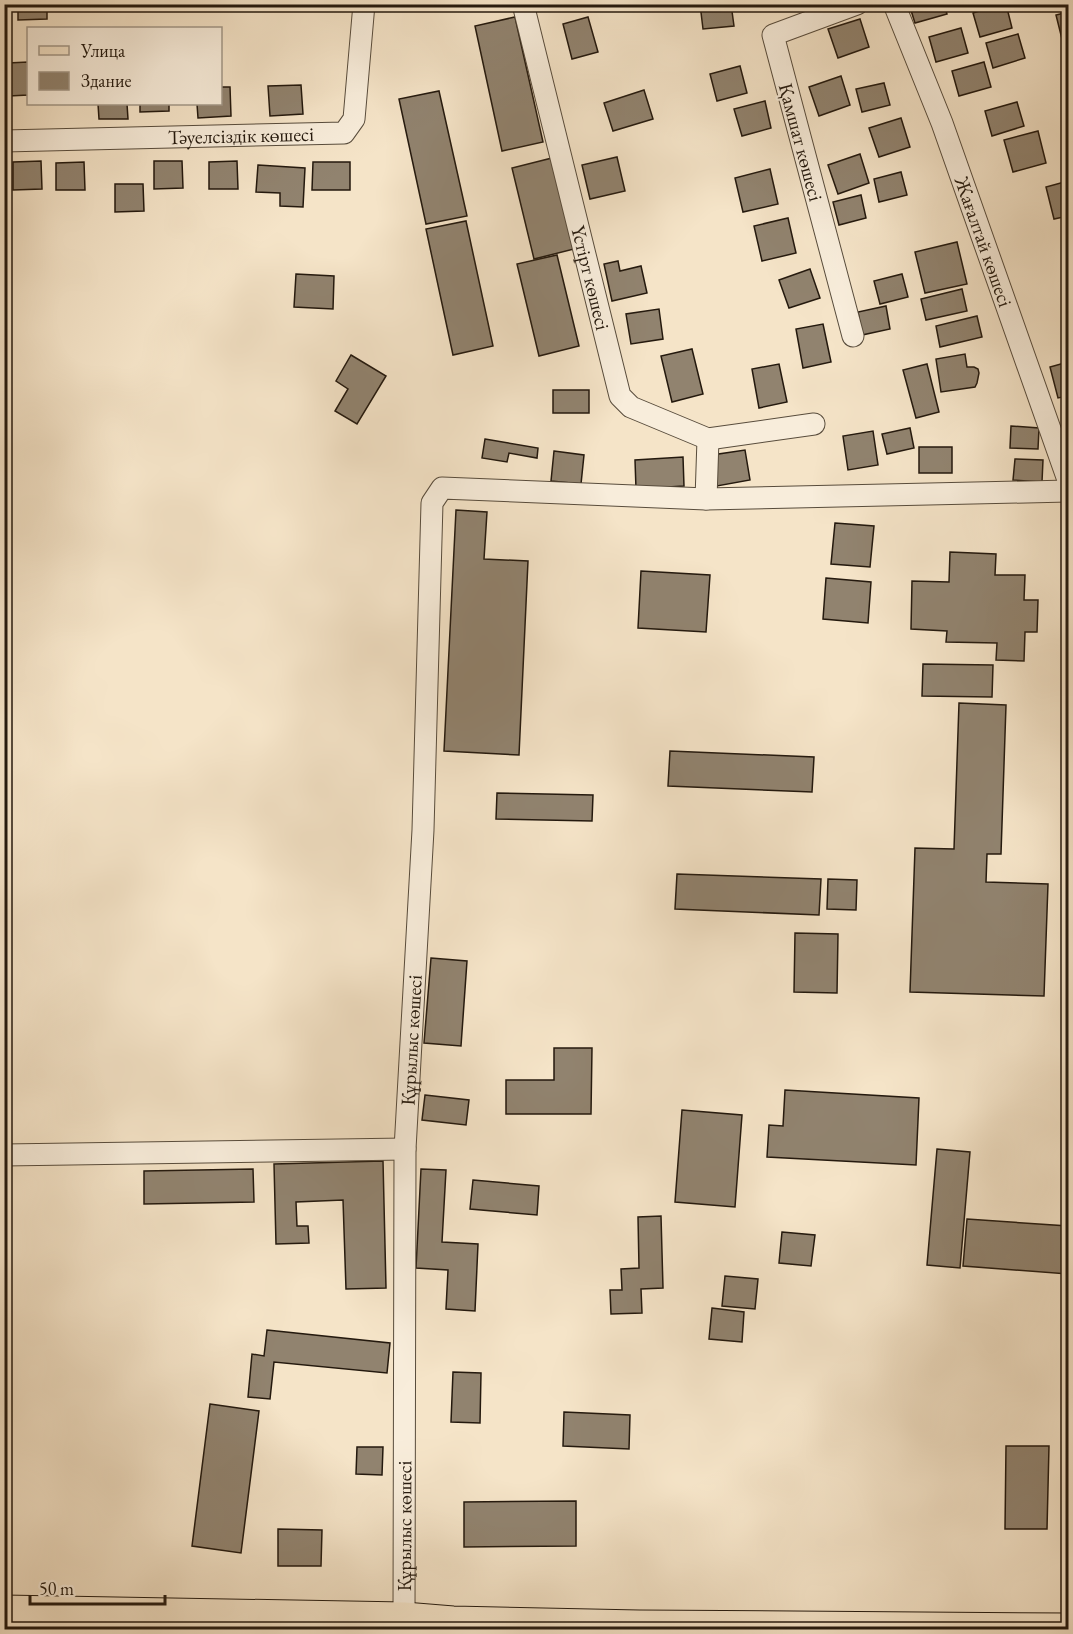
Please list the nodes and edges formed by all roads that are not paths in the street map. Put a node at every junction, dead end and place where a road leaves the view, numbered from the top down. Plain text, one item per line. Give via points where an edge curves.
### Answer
1 (363, 4) edge
2 (523, 4) edge
3 (857, 4) edge
4 (894, 4) edge
5 (4, 141) edge
6 (853, 336) dead end
7 (814, 424) dead end
8 (708, 439) junction
9 (1068, 480) edge
10 (1068, 491) edge
11 (706, 499) junction
12 (405, 1149) junction
13 (4, 1155) edge
14 (4, 1609) edge
15 (404, 1616) junction
16 (209, 1621) edge
17 (454, 1625) edge
18 (639, 1627) edge
19 (1068, 1627) edge
20 (918, 1628) edge

1 - 5 street, Тәуелсіздік көшесі via 354,119 344,133
2 - 8 street, Үстірт көшесі via 620,396 630,407
3 - 6 street, Қамшат көшесі via 773,35
4 - 9 street, Жағалтай көшесі via 942,123
7 - 8 street
8 - 11 street
10 - 11 street
11 - 12 street, Құрылыс көшесі via 442,488 432,503 423,831
12 - 13 street
12 - 15 street, Құрылыс көшесі
14 - 16 main road
15 - 16 main road
15 - 17 main road
17 - 18 main road
18 - 20 main road
19 - 20 main road

